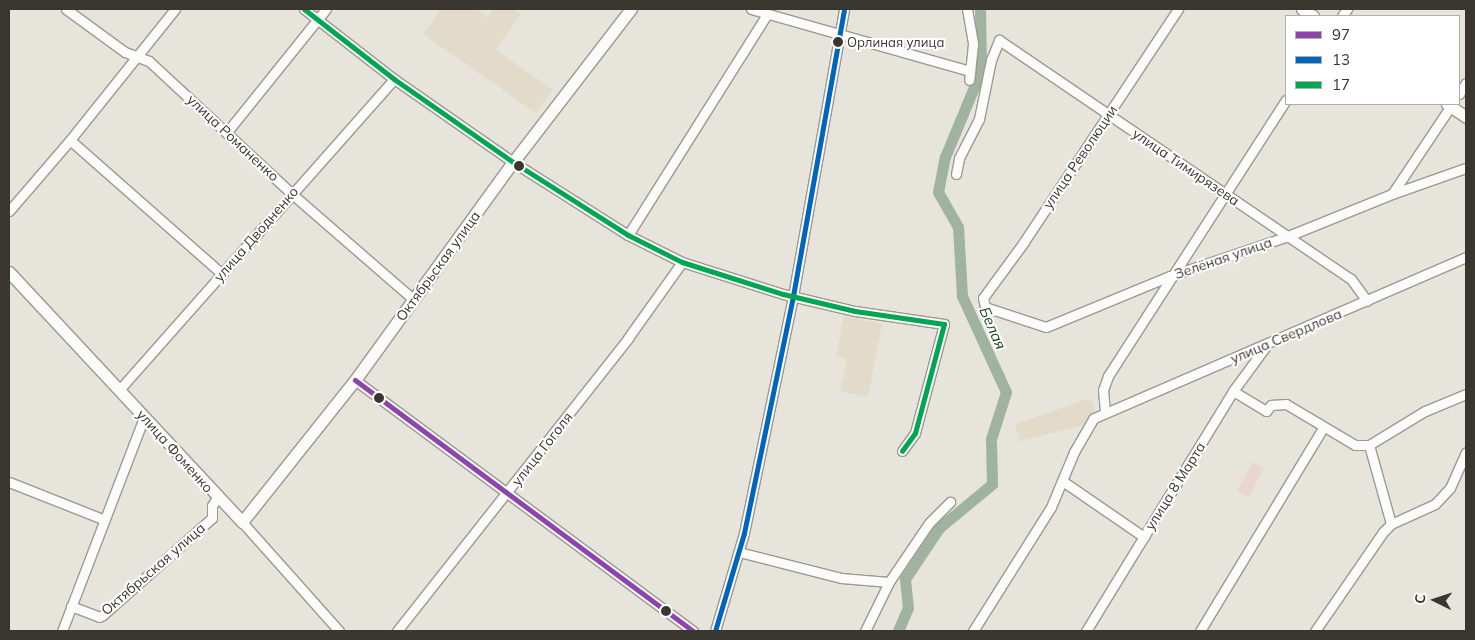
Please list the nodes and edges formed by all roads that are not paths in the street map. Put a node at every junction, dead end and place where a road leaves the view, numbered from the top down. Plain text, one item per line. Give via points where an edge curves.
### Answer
1 (66, 9) edge
2 (175, 9) edge
3 (304, 9) edge
4 (326, 9) edge
5 (631, 9) edge
6 (750, 9) edge
7 (844, 9) edge
8 (967, 9) edge
9 (1178, 9) edge
10 (767, 14) junction
11 (318, 20) junction
12 (839, 35) junction
13 (136, 56) junction
14 (394, 79) junction
15 (1285, 102) edge
16 (1450, 105) edge
17 (1109, 114) junction
18 (1466, 117) edge
19 (227, 132) junction
20 (70, 140) junction
21 (513, 162) junction
22 (1466, 168) edge
23 (956, 174) dead end
24 (1225, 192) junction
25 (291, 194) junction
26 (1392, 194) junction
27 (9, 212) edge
28 (628, 235) junction
29 (1288, 236) junction
30 (1466, 257) edge
31 (682, 262) junction
32 (9, 272) edge
33 (222, 274) junction
34 (1170, 276) junction
35 (793, 296) junction
36 (414, 300) junction
37 (1367, 301) junction
38 (982, 303) joint
39 (1268, 344) junction
40 (355, 380) junction
41 (119, 390) junction
42 (1233, 391) junction
43 (1466, 394) edge
44 (1105, 412) junction
45 (144, 417) junction
46 (1323, 428) junction
47 (1369, 445) junction
48 (902, 451) dead end
49 (1466, 452) edge
50 (9, 482) edge
51 (1064, 482) junction
52 (508, 492) junction
53 (217, 497) junction
54 (950, 502) dead end
55 (105, 520) junction
56 (242, 522) junction
57 (1391, 524) junction
58 (1144, 537) junction
59 (738, 552) junction
60 (889, 582) junction
61 (71, 606) junction
62 (62, 631) edge
63 (339, 631) edge
64 (397, 631) edge
65 (694, 631) edge
66 (715, 631) edge
67 (865, 631) edge
68 (974, 631) edge
69 (1086, 631) edge
70 (1200, 631) edge
71 (1315, 631) edge

1 - 13 street, улица Романенко via 125,52
2 - 13 street
3 - 11 street
4 - 11 street
5 - 21 main road, Октябрьская улица
6 - 10 street
7 - 12 street
8 - 12 street via 972,32 969,76
9 - 17 street, улица Революции
10 - 12 street
10 - 28 street
11 - 14 street
11 - 19 street
12 - 35 street
13 - 19 street, улица Романенко via 149,61
13 - 20 street
14 - 21 street
14 - 25 street, улица Дводненко
15 - 24 street
16 - 18 main road
16 - 26 street
17 - 23 street, улица Тимирязева via 998,40 980,119 959,158
17 - 24 street, улица Тимирязева
17 - 38 street, улица Революции
19 - 25 street, улица Романенко
20 - 27 street
20 - 33 street
21 - 28 street
21 - 36 main road, Октябрьская улица
22 - 26 street, Зелёная улица
24 - 29 street, улица Тимирязева
24 - 34 street
25 - 33 street, улица Дводненко
25 - 36 street, улица Романенко
26 - 29 street, Зелёная улица
28 - 31 street
29 - 34 street, Зелёная улица
29 - 37 street, улица Тимирязева via 1351,279
30 - 37 street, улица Свердлова
31 - 35 street
31 - 52 street, улица Гоголя
32 - 41 main road, улица Фоменко
33 - 41 street, улица Дводненко
34 - 38 street, Зелёная улица via 1046,327 985,308
34 - 44 street via 1108,376 1103,390
35 - 48 street via 888,318 944,324 915,433
35 - 59 street
36 - 40 main road, Октябрьская улица
37 - 39 street, улица Свердлова
39 - 42 street, улица 8 Марта
39 - 44 street, улица Свердлова
40 - 52 street
40 - 56 main road, Октябрьская улица
41 - 45 main road, улица Фоменко
42 - 46 street via 1266,411 1271,405 1286,404
42 - 58 street, улица 8 Марта
43 - 47 street via 1425,411
44 - 51 street via 1094,418 1086,431 1067,468
45 - 53 main road, улица Фоменко
45 - 55 street
46 - 47 street via 1355,445
46 - 70 street
47 - 57 street
49 - 57 street via 1450,488 1435,504
50 - 55 street
51 - 58 street
51 - 68 street
52 - 64 street, улица Гоголя
52 - 65 street
53 - 56 main road, улица Фоменко
53 - 61 street, Октябрьская улица via 212,506 212,518 103,615 99,617
54 - 60 street via 929,523
55 - 61 street
56 - 63 street, улица Фоменко
57 - 71 street via 1372,545
58 - 69 street, улица 8 Марта
59 - 60 street via 841,578
59 - 66 street
60 - 67 street
61 - 62 street

